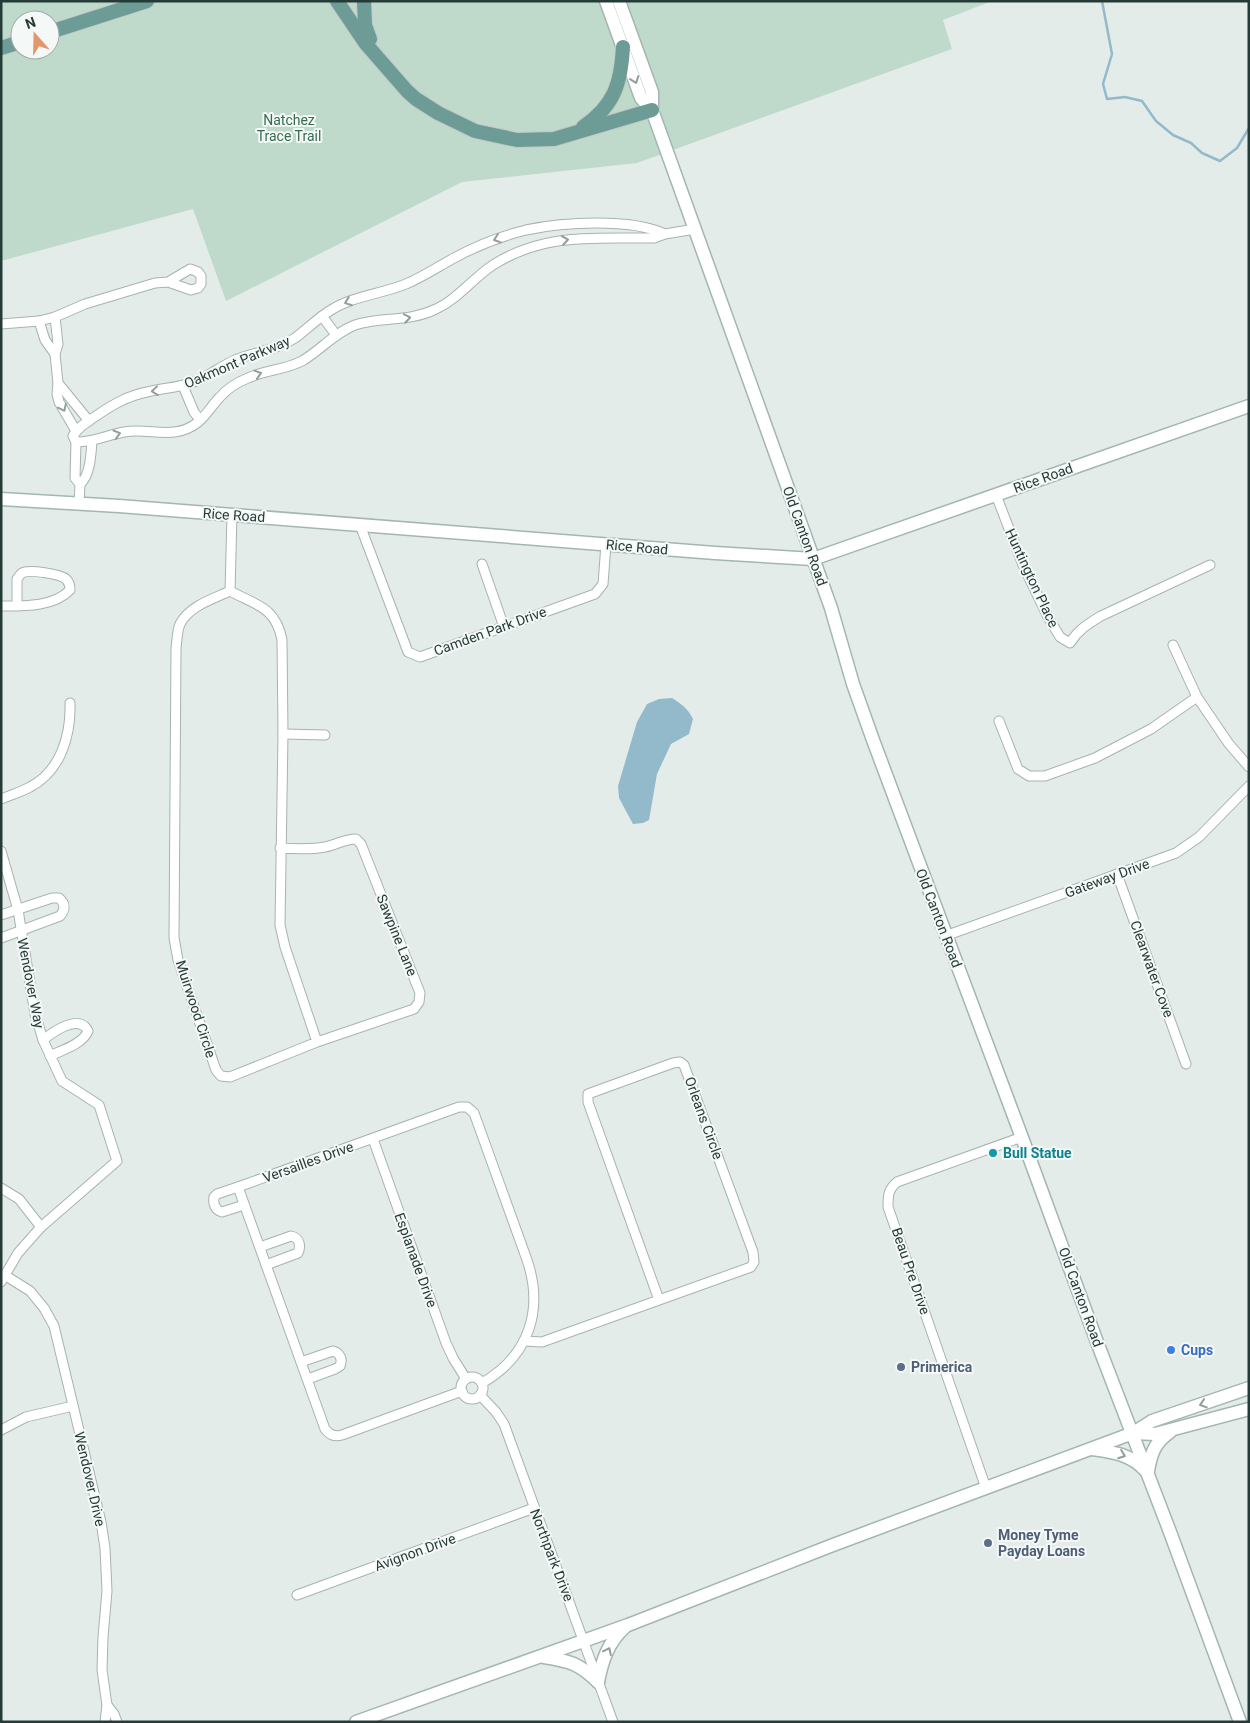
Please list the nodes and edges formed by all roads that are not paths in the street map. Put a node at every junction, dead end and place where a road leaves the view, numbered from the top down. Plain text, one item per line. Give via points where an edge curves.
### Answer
1 (147, 1) edge
2 (337, 1) edge
3 (364, 1) edge
4 (606, 1) edge
5 (619, 1) edge
6 (60, 29) edge
7 (623, 47) junction
8 (374, 52) junction
9 (652, 110) junction
10 (564, 137) junction
11 (588, 224) junction
12 (695, 229) junction
13 (529, 230) junction
14 (665, 234) junction
15 (588, 238) junction
16 (533, 247) junction
17 (168, 282) dead end
18 (322, 316) junction
19 (55, 317) junction
20 (39, 321) junction
21 (1, 324) edge
22 (336, 335) junction
23 (55, 354) junction
24 (58, 383) junction
25 (183, 386) junction
26 (1249, 406) edge
27 (200, 420) junction
28 (89, 421) junction
29 (76, 432) junction
30 (76, 442) junction
31 (92, 442) junction
32 (80, 484) junction
33 (996, 495) junction
34 (1, 499) edge
35 (79, 504) junction
36 (232, 515) junction
37 (360, 525) junction
38 (606, 544) junction
39 (813, 559) junction
40 (482, 564) dead end
41 (1210, 565) dead end
42 (230, 591) junction
43 (1, 606) edge
44 (17, 606) junction
45 (504, 626) junction
46 (1173, 645) dead end
47 (1197, 697) junction
48 (70, 703) dead end
49 (1000, 720) dead end
50 (283, 734) junction
51 (325, 735) dead end
52 (1249, 767) edge
53 (1249, 786) edge
54 (1, 799) edge
55 (280, 848) junction
56 (1, 851) edge
57 (1117, 874) junction
58 (18, 910) junction
59 (1, 915) edge
60 (22, 932) junction
61 (945, 936) junction
62 (1, 938) edge
63 (43, 1040) junction
64 (317, 1042) junction
65 (50, 1056) junction
66 (1186, 1064) dead end
67 (1022, 1137) junction
68 (372, 1139) junction
69 (238, 1187) junction
70 (1, 1188) edge
71 (244, 1205) junction
72 (41, 1227) junction
73 (260, 1247) junction
74 (266, 1265) junction
75 (3, 1279) edge
76 (659, 1300) junction
77 (525, 1341) junction
78 (301, 1362) junction
79 (308, 1379) junction
80 (466, 1379) junction
81 (482, 1383) junction
82 (1249, 1388) edge
83 (462, 1391) junction
84 (480, 1395) junction
85 (73, 1406) junction
86 (1249, 1409) edge
87 (1175, 1428) junction
88 (1, 1430) edge
89 (1133, 1433) junction
90 (1089, 1449) junction
91 (1148, 1474) junction
92 (986, 1488) junction
93 (534, 1508) junction
94 (296, 1595) dead end
95 (628, 1625) junction
96 (584, 1641) junction
97 (541, 1657) junction
98 (598, 1682) junction
99 (107, 1705) junction
100 (105, 1722) edge
101 (116, 1722) edge
102 (356, 1722) edge
103 (613, 1722) edge
104 (1240, 1722) edge

1 - 6 main road
2 - 8 main road
3 - 8 main road via 365,25
4 - 7 main road, Old Canton Road
5 - 9 main road, Old Canton Road via 652,92
7 -> 9 main road, Old Canton Road via 641,98
7 - 10 main road via 619,80 609,102 591,121
8 - 10 main road via 397,82 416,99 463,126 517,140
9 - 10 main road
9 - 12 main road, Old Canton Road
11 - 13 street, Oakmont Parkway
11 - 14 street, Oakmont Parkway via 647,228
11 - 15 street
12 - 14 street, Oakmont Parkway
12 - 39 main road, Old Canton Road
13 - 16 street
13 -> 18 street, Oakmont Parkway via 489,242 412,281 352,300
14 - 15 street, Oakmont Parkway via 654,238
16 -> 15 street, Oakmont Parkway
22 -> 16 street, Oakmont Parkway via 362,323 402,319 437,308 459,294 480,274 517,252
17 - 19 street via 142,286
18 - 22 street
18 - 25 street, Oakmont Parkway via 285,343 235,360 205,378
19 - 20 street
19 - 23 street via 58,344
20 - 21 street
20 - 23 street
27 -> 22 street, Oakmont Parkway via 237,383 300,362
23 - 24 street
24 - 28 street
24 -> 29 street via 59,402
25 - 27 street
25 -> 28 street, Oakmont Parkway via 127,397
26 - 33 main road, Rice Road
31 -> 27 street, Oakmont Parkway via 123,432 170,433
28 - 29 street, Oakmont Parkway
29 - 30 street via 73,436
30 - 31 street, Oakmont Parkway
30 - 32 street via 75,478
31 - 32 street via 85,480
32 - 35 street
33 - 39 main road, Rice Road
33 - 41 street, Huntington Place via 1023,565 1048,617 1060,637 1070,643 1084,626 1101,616
34 - 35 main road, Rice Road
35 - 36 main road, Rice Road
36 - 37 main road, Rice Road
36 - 42 street
37 - 38 main road, Rice Road
37 - 45 street, Camden Park Drive via 408,652 420,657
38 - 39 main road, Rice Road
38 - 45 street, Camden Park Drive via 603,584 595,594
39 - 61 main road, Old Canton Road via 853,684
40 - 45 street
42 - 50 street via 265,609 279,627 282,640
42 - 64 street, Muirwood Circle via 198,607 179,625 176,648 174,928 178,960 216,1070 221,1076 230,1077
43 - 44 street
44 - 44 street via 49,602 65,596 70,584 61,576 31,571 22,573 17,579
46 - 47 street
47 - 49 street via 1151,729 1095,758 1045,776 1029,776 1018,769
47 - 52 street
48 - 54 street via 70,721 63,750 50,771 32,786
50 - 51 street
50 - 55 street
53 - 57 street, Gateway Drive via 1199,837 1176,854
55 - 64 street via 280,925
55 - 64 street, Sawpine Lane via 326,847 346,839 356,839 361,844 420,993 414,1008
56 - 58 street, Wendover Way
57 - 61 street, Gateway Drive
57 - 66 street, Clearwater Cove
58 - 59 street
58 - 60 street, Wendover Way
58 - 60 street via 52,898 59,898 64,906 60,916
60 - 62 street
60 - 63 street, Wendover Way via 35,1014
61 - 67 main road, Old Canton Road
63 - 65 street, Wendover Way
63 - 65 street via 74,1023 81,1024 88,1031 80,1041
65 - 72 street, Wendover Way via 62,1081 99,1105 117,1161
67 - 89 main road, Old Canton Road
67 - 92 street, Beau Pre Drive via 897,1182 889,1188 888,1196 888,1207
68 - 69 street, Versailles Drive
68 - 77 street, Versailles Drive via 459,1106 474,1113 534,1283 534,1316
68 - 80 street, Esplanade Drive via 446,1343
69 - 71 street
69 - 71 street, Versailles Drive via 217,1194 214,1205 222,1212
70 - 72 street via 19,1199
71 - 73 street
72 - 75 street, Wendover Way via 18,1253
73 - 74 street
73 - 74 street via 291,1236 299,1241 300,1249 294,1255
74 - 78 street
75 - 85 street, Wendover Drive via 30,1291 54,1326
76 - 76 street, Orleans Circle via 751,1268 754,1262 684,1065 680,1062 588,1094 588,1102
76 - 77 street, Orleans Circle via 542,1342
77 - 81 street, Versailles Drive via 504,1367
78 - 79 street
78 - 79 street via 333,1351 341,1358 340,1366
79 - 83 street via 325,1428 336,1437
80 - 81 street via 475,1378
80 - 83 street
81 - 84 street
82 -> 89 main road via 1152,1421
83 - 84 street via 469,1398
84 - 93 street, Northpark Drive via 504,1424
85 - 88 street via 26,1417
85 - 99 street, Wendover Drive via 105,1548 107,1592 102,1670
86 - 87 main road
87 - 89 main road via 1155,1434
87 - 91 main road via 1156,1445
89 - 90 main road
89 - 91 main road, Old Canton Road
90 -> 91 main road via 1120,1453
90 - 92 main road
91 - 104 main road, Old Canton Road
92 - 95 main road
93 - 94 street, Avignon Drive
93 - 96 street, Northpark Drive
95 - 96 main road
98 -> 95 main road via 605,1654 616,1636
96 - 97 main road
96 - 98 street, Northpark Drive
97 - 98 main road via 568,1661
97 - 102 main road
98 - 103 street, Northpark Drive
99 - 100 street, Wendover Drive
99 - 101 street, Wendover Drive

